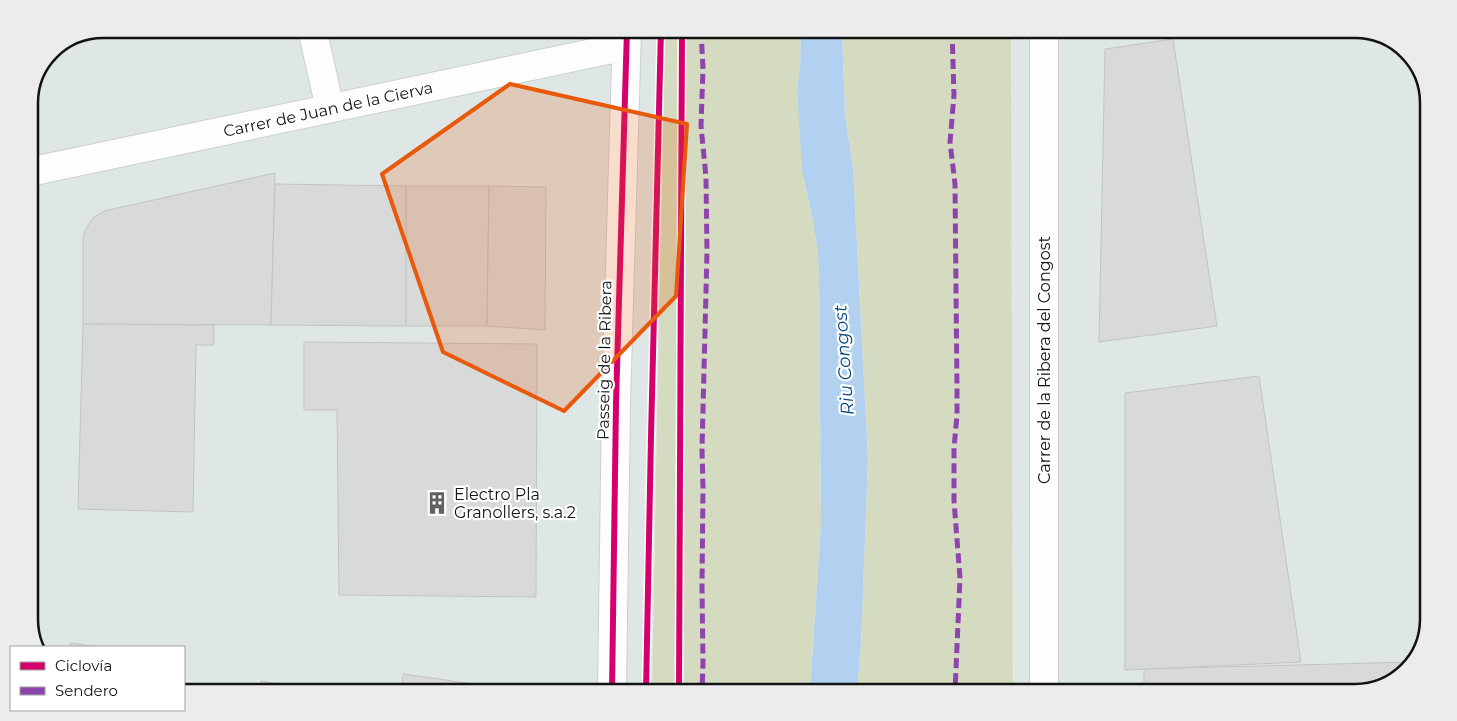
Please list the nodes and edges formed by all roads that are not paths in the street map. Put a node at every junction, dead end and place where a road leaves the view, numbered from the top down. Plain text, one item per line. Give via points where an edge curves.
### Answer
1 (314, 38) edge
2 (623, 38) edge
3 (627, 38) edge
4 (1044, 38) edge
5 (330, 108) junction
6 (38, 170) edge
7 (612, 684) edge
8 (1044, 684) edge

1 - 5 street
2 - 5 street, Carrer de Juan de la Cierva
3 - 7 street, Passeig de la Ribera via 616,403
4 - 8 street, Carrer de la Ribera del Congost
5 - 6 street, Carrer de Juan de la Cierva

